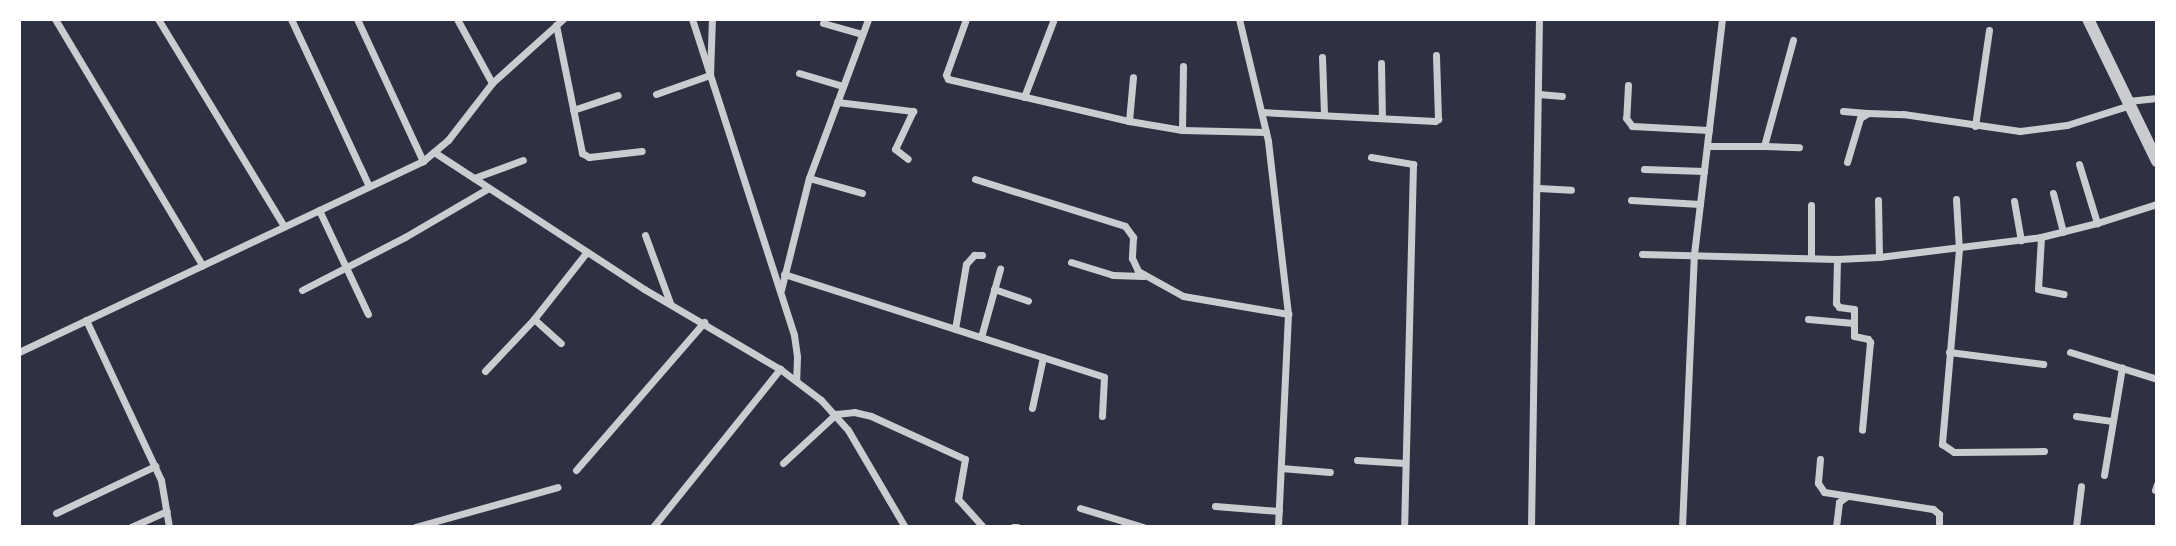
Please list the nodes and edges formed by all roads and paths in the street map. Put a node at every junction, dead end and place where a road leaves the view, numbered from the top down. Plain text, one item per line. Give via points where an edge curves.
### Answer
1 (55, 19) edge
2 (158, 19) edge
3 (291, 19) edge
4 (357, 19) edge
5 (457, 19) edge
6 (563, 19) edge
7 (692, 19) edge
8 (712, 19) edge
9 (868, 19) edge
10 (966, 19) edge
11 (1054, 19) edge
12 (1239, 19) edge
13 (1539, 19) edge
14 (1722, 19) edge
15 (2088, 19) edge
16 (822, 23) dead end
17 (556, 25) junction
18 (1989, 30) dead end
19 (862, 34) junction
20 (1793, 40) dead end
21 (1436, 55) dead end
22 (1322, 57) dead end
23 (1381, 63) dead end
24 (1183, 66) dead end
25 (799, 73) dead end
26 (710, 75) junction
27 (1133, 77) dead end
28 (492, 83) junction
29 (1628, 85) dead end
30 (843, 86) junction
31 (656, 94) dead end
32 (1539, 94) junction
33 (618, 95) dead end
34 (1562, 96) dead end
35 (1024, 97) junction
36 (2157, 98) edge
37 (837, 102) junction
38 (2129, 103) junction
39 (573, 110) junction
40 (1843, 111) dead end
41 (1262, 112) junction
42 (1868, 113) junction
43 (1324, 115) junction
44 (1382, 118) junction
45 (1129, 121) junction
46 (1975, 126) junction
47 (1182, 130) junction
48 (1709, 130) junction
49 (1266, 132) junction
50 (1707, 146) junction
51 (1764, 146) junction
52 (1799, 147) dead end
53 (642, 150) dead end
54 (434, 152) junction
55 (1371, 157) dead end
56 (908, 159) dead end
57 (523, 160) dead end
58 (423, 161) junction
59 (2157, 161) edge
60 (1846, 162) dead end
61 (2079, 164) dead end
62 (1644, 169) dead end
63 (1704, 171) junction
64 (474, 178) junction
65 (809, 178) junction
66 (975, 179) dead end
67 (369, 186) junction
68 (489, 188) junction
69 (1538, 188) junction
70 (1572, 190) dead end
71 (862, 193) dead end
72 (2053, 193) dead end
73 (1956, 199) dead end
74 (1631, 200) dead end
75 (1878, 200) dead end
76 (2014, 201) dead end
77 (1700, 204) junction
78 (2157, 204) edge
79 (1811, 205) dead end
80 (319, 209) junction
81 (2097, 223) junction
82 (284, 226) junction
83 (2063, 232) junction
84 (645, 235) dead end
85 (2041, 237) junction
86 (2021, 240) junction
87 (1959, 249) junction
88 (586, 253) junction
89 (1642, 254) dead end
90 (1695, 254) junction
91 (982, 255) dead end
92 (1878, 257) junction
93 (1811, 258) junction
94 (1837, 259) junction
95 (1071, 262) dead end
96 (202, 265) junction
97 (346, 268) junction
98 (1000, 270) dead end
99 (784, 274) junction
100 (1143, 276) junction
101 (994, 289) junction
102 (302, 290) dead end
103 (781, 290) junction
104 (2064, 295) dead end
105 (1028, 301) dead end
106 (670, 303) junction
107 (368, 314) dead end
108 (1288, 314) junction
109 (534, 319) junction
110 (1808, 319) dead end
111 (86, 320) junction
112 (704, 322) junction
113 (1854, 323) junction
114 (955, 329) junction
115 (981, 337) junction
116 (561, 343) dead end
117 (19, 352) edge
118 (1949, 352) junction
119 (2070, 352) dead end
120 (1043, 357) junction
121 (2043, 364) dead end
122 (2122, 368) junction
123 (780, 369) junction
124 (485, 371) dead end
125 (2157, 379) edge
126 (796, 380) junction
127 (1032, 408) dead end
128 (836, 414) junction
129 (1102, 416) dead end
130 (2076, 416) dead end
131 (2113, 421) junction
132 (1862, 430) dead end
133 (2044, 451) dead end
134 (1821, 459) dead end
135 (1357, 460) dead end
136 (783, 463) dead end
137 (1405, 463) junction
138 (155, 466) junction
139 (1281, 468) junction
140 (576, 470) dead end
141 (1331, 472) dead end
142 (2104, 475) dead end
143 (2081, 486) dead end
144 (558, 487) dead end
145 (1847, 496) junction
146 (1214, 506) dead end
147 (1080, 508) dead end
148 (167, 511) junction
149 (1279, 511) junction
150 (56, 513) dead end
151 (1133, 525) edge
152 (131, 527) edge
153 (169, 527) edge
154 (415, 527) edge
155 (653, 527) edge
156 (905, 527) edge
157 (983, 527) edge
158 (1143, 527) edge
159 (1278, 527) edge
160 (1404, 527) edge
161 (1531, 527) edge
162 (1682, 527) edge
163 (1836, 527) edge
164 (1939, 527) edge
165 (2076, 527) edge

1 - 96 street
2 - 82 street
3 - 67 street
4 - 58 street
5 - 28 street
6 - 17 street
7 - 26 street
8 - 26 street
9 - 19 street
10 - 35 street via 946,77
11 - 35 street
12 - 41 street
13 - 32 street
14 - 48 street
15 - 38 street
16 - 19 street
17 - 28 street
17 - 39 street
18 - 46 street
19 - 30 street
20 - 51 street
21 - 44 street via 1437,120
22 - 43 street
23 - 44 street
24 - 47 street
25 - 30 street
26 - 31 street
26 - 103 street
27 - 45 street
28 - 54 street
29 - 48 street via 1626,118 1632,126
30 - 37 street
32 - 34 street
32 - 69 street
33 - 39 street
35 - 45 street
36 - 38 street
37 - 56 street via 913,111 895,149
37 - 65 street
38 - 46 street via 2044,130
38 - 59 street
39 - 53 street via 585,156
40 - 42 street
41 - 43 street
41 - 49 street
42 - 46 street
42 - 60 street via 1860,118
43 - 44 street
45 - 47 street
47 - 49 street
48 - 50 street
49 - 108 street
50 - 51 street
50 - 63 street
51 - 52 street
54 - 58 street
54 - 64 street
55 - 137 street via 1413,164
57 - 64 street
58 - 67 street
61 - 81 street
62 - 63 street
63 - 77 street
64 - 68 street
65 - 71 street
65 - 99 street
66 - 100 street via 1125,226 1133,237 1134,265
67 - 80 street
68 - 88 street
68 - 97 street
69 - 70 street
69 - 161 street
72 - 83 street
73 - 87 street
74 - 77 street
75 - 92 street
76 - 86 street
77 - 90 street
78 - 81 street
79 - 93 street
80 - 82 street
80 - 97 street
81 - 83 street
82 - 96 street
83 - 85 street
84 - 106 street
85 - 86 street
85 - 104 street via 2038,289
86 - 87 street
87 - 92 street
87 - 118 street
88 - 106 street
88 - 109 street
89 - 90 street
90 - 93 street
90 - 162 street
91 - 114 street via 974,254 966,264
92 - 94 street
93 - 94 street
94 - 113 street via 1836,303 1854,309
95 - 100 street via 1113,275
96 - 111 street
97 - 102 street
97 - 107 street
98 - 101 street
99 - 103 street
99 - 114 street
100 - 108 street via 1199,301
101 - 105 street
101 - 115 street
103 - 126 street via 796,346
106 - 112 street
108 - 139 street
109 - 116 street
109 - 124 street
110 - 113 street
111 - 117 street
111 - 138 street
112 - 123 street
112 - 140 street
113 - 132 street via 1854,336 1870,342
114 - 115 street
115 - 120 street
118 - 121 street
118 - 133 street via 1941,439 1945,449
119 - 122 street
120 - 127 street
120 - 129 street via 1104,377
122 - 125 street
122 - 131 street
123 - 126 street
123 - 155 street
126 - 128 street
128 - 136 street
128 - 156 street
128 - 157 street via 871,415 965,459 958,499
130 - 131 street
131 - 142 street
134 - 145 street via 1820,489
135 - 137 street
137 - 160 street
138 - 148 street
138 - 150 street
139 - 141 street
139 - 149 street
143 - 165 street
144 - 154 street
145 - 163 street via 1839,502
145 - 164 street via 1933,509 1939,514
146 - 149 street
147 - 151 street
148 - 152 street
148 - 153 street
149 - 159 street
151 - 158 street

